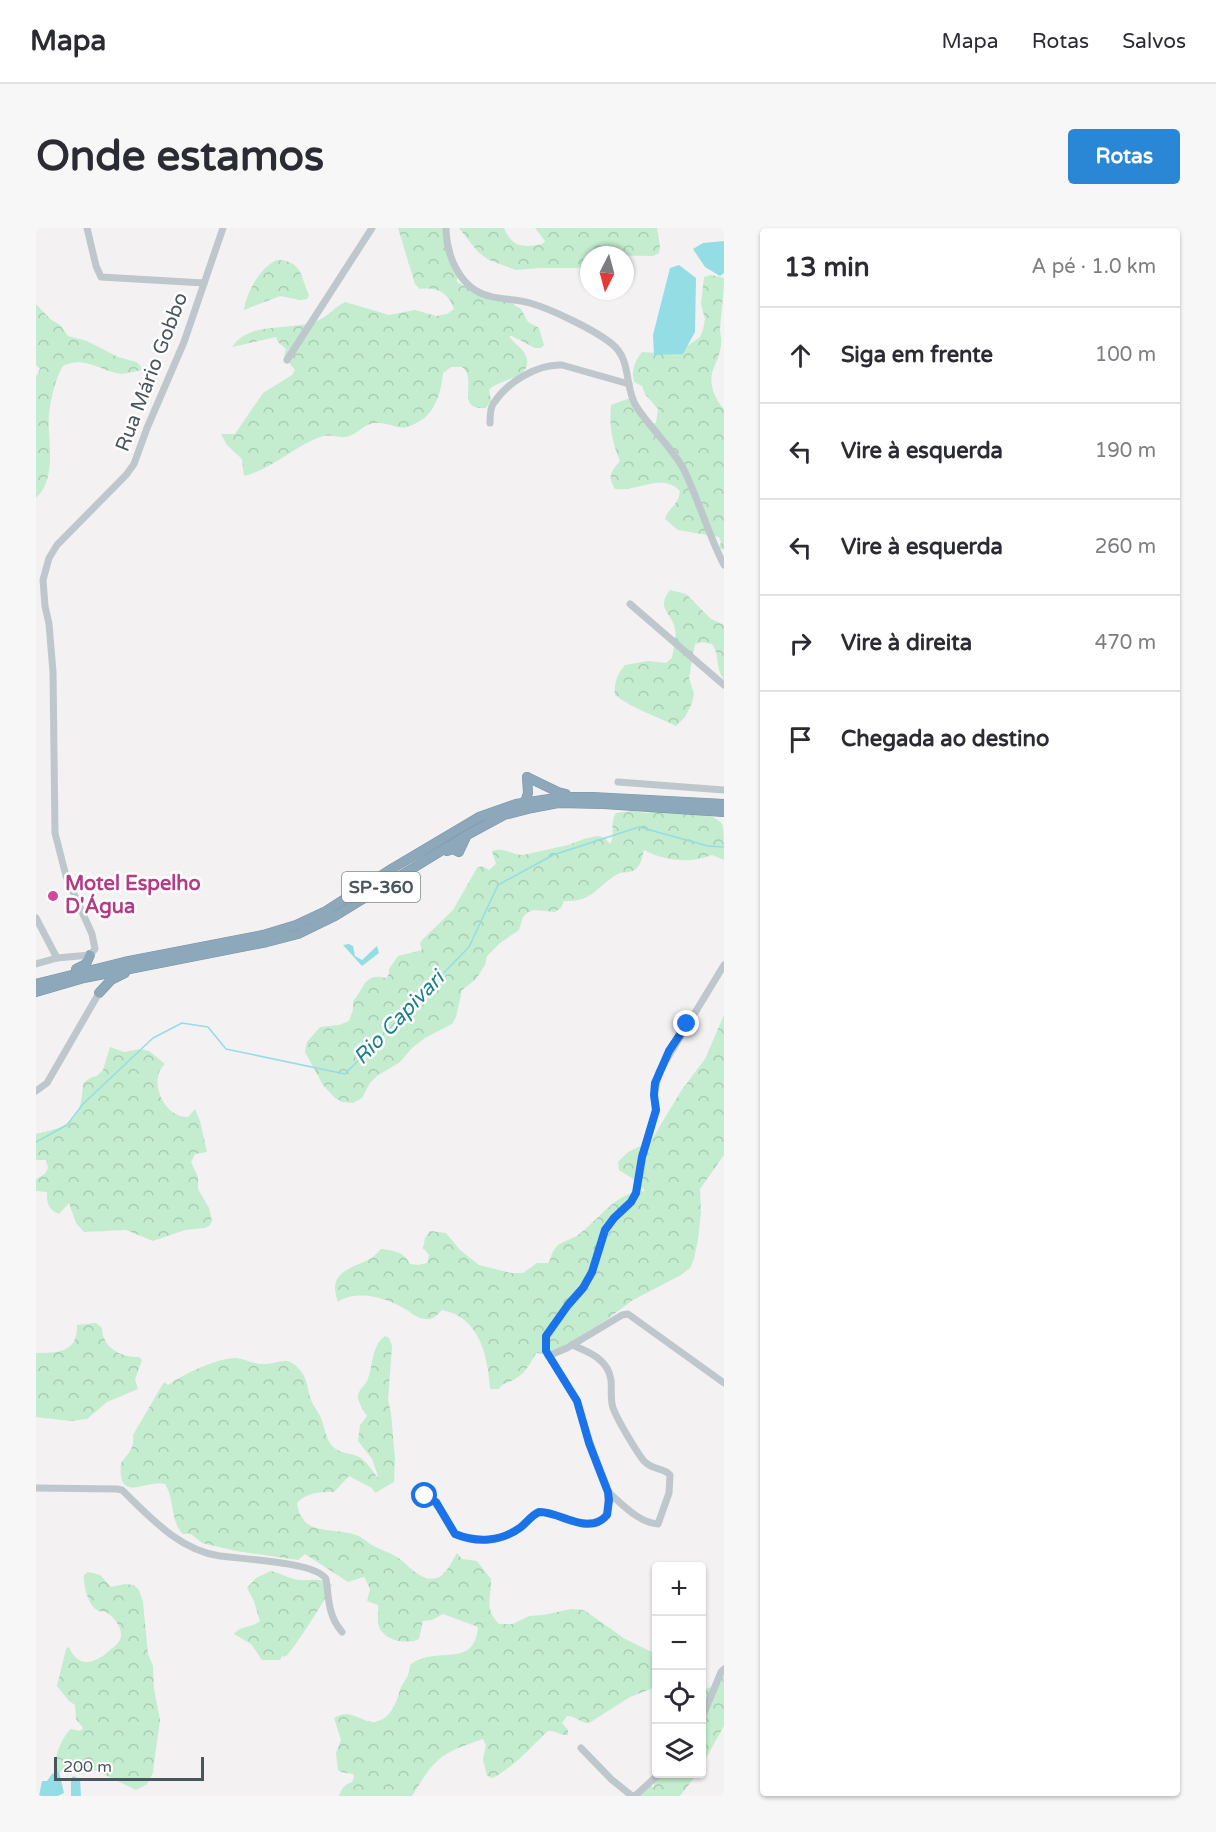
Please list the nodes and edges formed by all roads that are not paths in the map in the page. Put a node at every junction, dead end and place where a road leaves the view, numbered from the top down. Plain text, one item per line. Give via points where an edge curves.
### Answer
1 (87, 228) edge
2 (223, 228) edge
3 (372, 228) edge
4 (446, 228) edge
5 (204, 283) junction
6 (287, 360) dead end
7 (629, 384) junction
8 (490, 423) dead end
9 (724, 565) edge
10 (630, 604) dead end
11 (724, 685) edge
12 (618, 782) dead end
13 (724, 790) edge
14 (592, 797) junction
15 (525, 802) junction
16 (724, 804) edge
17 (724, 812) edge
18 (36, 918) edge
19 (90, 955) junction
20 (57, 958) junction
21 (124, 962) junction
22 (36, 964) edge
23 (724, 965) edge
24 (134, 968) junction
25 (84, 978) junction
26 (36, 983) edge
27 (36, 992) edge
28 (99, 993) junction
29 (36, 1091) edge
30 (572, 1345) junction
31 (548, 1356) junction
32 (724, 1383) edge
33 (36, 1488) edge
34 (608, 1492) junction
35 (414, 1493) dead end
36 (342, 1632) dead end
37 (724, 1669) edge
38 (706, 1708) edge
39 (581, 1748) dead end
40 (654, 1778) edge

1 - 5 street via 101,277
2 - 5 street, Rua Mário Gobbo
3 - 6 street
4 - 7 street via 452,260 473,290 544,308 602,337 624,358
5 - 19 street, Rua Mário Gobbo via 134,464 57,545 43,580 53,672 55,833 66,876 95,942
7 - 8 street via 562,365 539,368 512,384 493,404
7 - 9 street via 637,406 682,467
10 - 11 street
12 - 13 street
14 - 15 highway, SP-360
14 - 15 highway via 558,792 526,777
14 - 16 highway, SP-360
15 - 21 highway, SP-360 via 479,817 326,911 296,925
17 - 24 highway, SP-360 via 558,803 504,815 467,835 459,852 450,849 298,934
18 - 20 street
19 - 20 street
19 - 21 highway via 98,964
19 - 26 highway via 80,968
20 - 22 street
21 - 26 highway, SP-360
23 - 31 street via 659,1072 654,1095 656,1110 636,1193 605,1230 592,1272 546,1336
24 - 25 highway, SP-360
24 - 28 highway via 111,980
25 - 27 highway, SP-360
25 - 28 highway via 97,980
28 - 29 street via 47,1083
30 - 31 street
30 - 32 street via 627,1314
30 - 34 street via 597,1355 611,1379 613,1407 642,1459 670,1475 669,1493 658,1524 650,1524 634,1514
31 - 34 street via 577,1401
33 - 36 street via 122,1490 170,1534 203,1553 317,1570 326,1579 334,1623
34 - 35 street via 607,1515 597,1521 576,1523 539,1512 510,1534 486,1541 455,1534 436,1502
37 - 38 street
39 - 40 street via 632,1796

